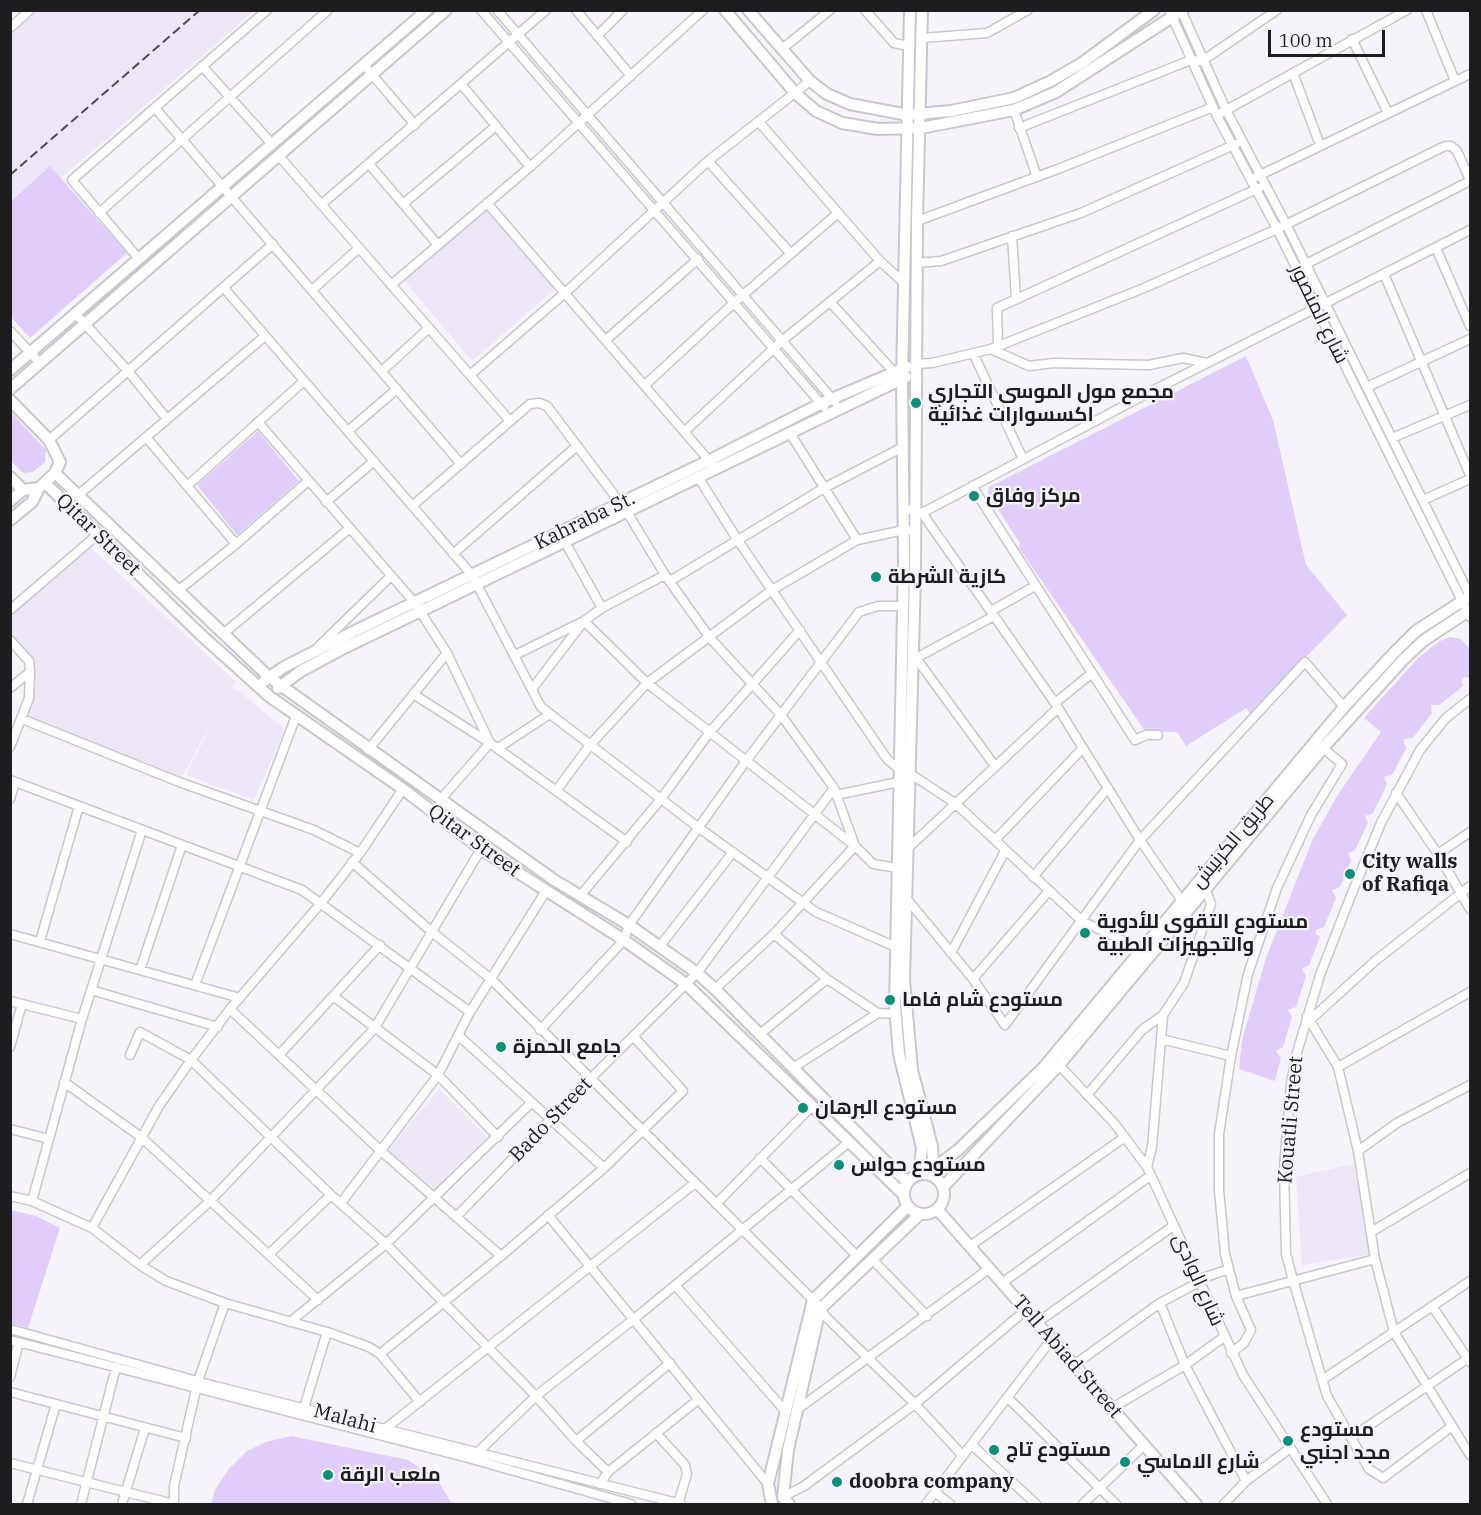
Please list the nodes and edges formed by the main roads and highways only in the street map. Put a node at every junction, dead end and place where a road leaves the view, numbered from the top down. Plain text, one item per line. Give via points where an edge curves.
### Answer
1 (427, 10) edge
2 (446, 10) edge
3 (725, 10) edge
4 (748, 10) edge
5 (910, 10) edge
6 (922, 10) edge
7 (1154, 10) edge
8 (1177, 12) edge
9 (908, 115) junction
10 (921, 115) junction
11 (921, 128) junction
12 (907, 129) junction
13 (916, 368) junction
14 (10, 370) edge
15 (899, 373) junction
16 (10, 389) edge
17 (10, 400) edge
18 (836, 403) junction
19 (712, 465) junction
20 (55, 472) junction
21 (10, 477) edge
22 (42, 486) junction
23 (23, 490) junction
24 (10, 501) edge
25 (623, 508) junction
26 (10, 520) edge
27 (909, 530) junction
28 (475, 580) junction
29 (169, 582) junction
30 (159, 594) junction
31 (1467, 598) edge
32 (1469, 613) edge
33 (209, 620) junction
34 (199, 633) junction
35 (269, 677) junction
36 (280, 685) junction
37 (259, 687) junction
38 (270, 697) junction
39 (904, 771) junction
40 (1186, 905) junction
41 (779, 1054) junction
42 (770, 1064) junction
43 (923, 1173) junction
44 (908, 1182) junction
45 (944, 1186) junction
46 (906, 1200) junction
47 (937, 1209) junction
48 (920, 1214) junction
49 (816, 1304) junction
50 (783, 1449) junction
51 (786, 1501) edge
52 (772, 1504) edge
53 (1196, 1504) edge

1 - 14 main road
2 - 16 main road
3 - 12 main road via 795,93 816,111 842,123
4 - 9 main road via 810,81 827,94 850,104
5 - 9 main road
6 - 10 main road
7 - 10 main road via 1082,63 1042,86 1014,98
8 - 11 main road via 1056,93 1014,110
9 - 10 main road
9 - 12 main road
10 - 11 main road
11 - 12 main road
11 - 13 main road
12 - 15 main road
13 - 15 main road, Kahraba St.
13 - 27 main road via 919,511
15 - 18 main road, Kahraba St.
15 - 27 main road via 904,508
17 - 20 main road via 49,440 60,462
18 - 19 main road, Kahraba St. via 828,413 790,433
18 - 19 main road, Kahraba St. via 822,403
19 - 25 main road, Kahraba St.
19 - 25 main road, Kahraba St. via 698,477
20 - 22 main road
20 - 29 main road, Qitar Street
21 - 23 main road
22 - 23 main road
22 - 26 main road via 32,502
22 - 30 main road, Qitar Street
23 - 24 main road
25 - 28 main road, Kahraba St.
25 - 28 main road, Kahraba St. via 565,542
27 - 39 main road via 903,606
27 - 39 main road via 914,656
28 - 35 main road, Kahraba St. via 414,602
28 - 36 main road, Kahraba St. via 419,614 342,649
29 - 30 main road
29 - 33 main road, Qitar Street
30 - 34 main road, Qitar Street
31 - 40 main road, طريق الكرنيش via 1416,631 1344,707
32 - 40 main road, طريق الكرنيش via 1423,641 1323,748 1206,890
33 - 34 main road
33 - 35 main road, Qitar Street
34 - 37 main road, Qitar Street
35 - 36 main road, Qitar Street
35 - 37 main road, Kahraba St.
36 - 38 main road, Kahraba St.
36 - 41 main road, Qitar Street via 368,750 697,973
37 - 38 main road, Qitar Street
38 - 42 main road, Qitar Street via 403,789 481,849 686,984
39 - 43 main road via 899,782 896,1014 898,1054 922,1148
39 - 43 main road via 905,1015 912,1070 933,1160
40 - 43 main road, طريق الكرنيش via 1142,950 1044,1067 958,1150
40 - 45 main road, طريق الكرنيش via 1059,1065
41 - 42 main road
41 - 44 main road, Qitar Street
42 - 46 main road, Qitar Street
43 - 44 main road
43 - 45 main road via 937,1177
44 - 46 main road
45 - 47 main road via 944,1199
46 - 48 main road
46 - 49 main road
47 - 48 main road
47 - 53 main road, Tell Abiad Street
48 - 49 main road
49 - 50 main road via 786,1412
49 - 50 main road via 798,1409
50 - 51 main road
50 - 52 main road via 768,1484

